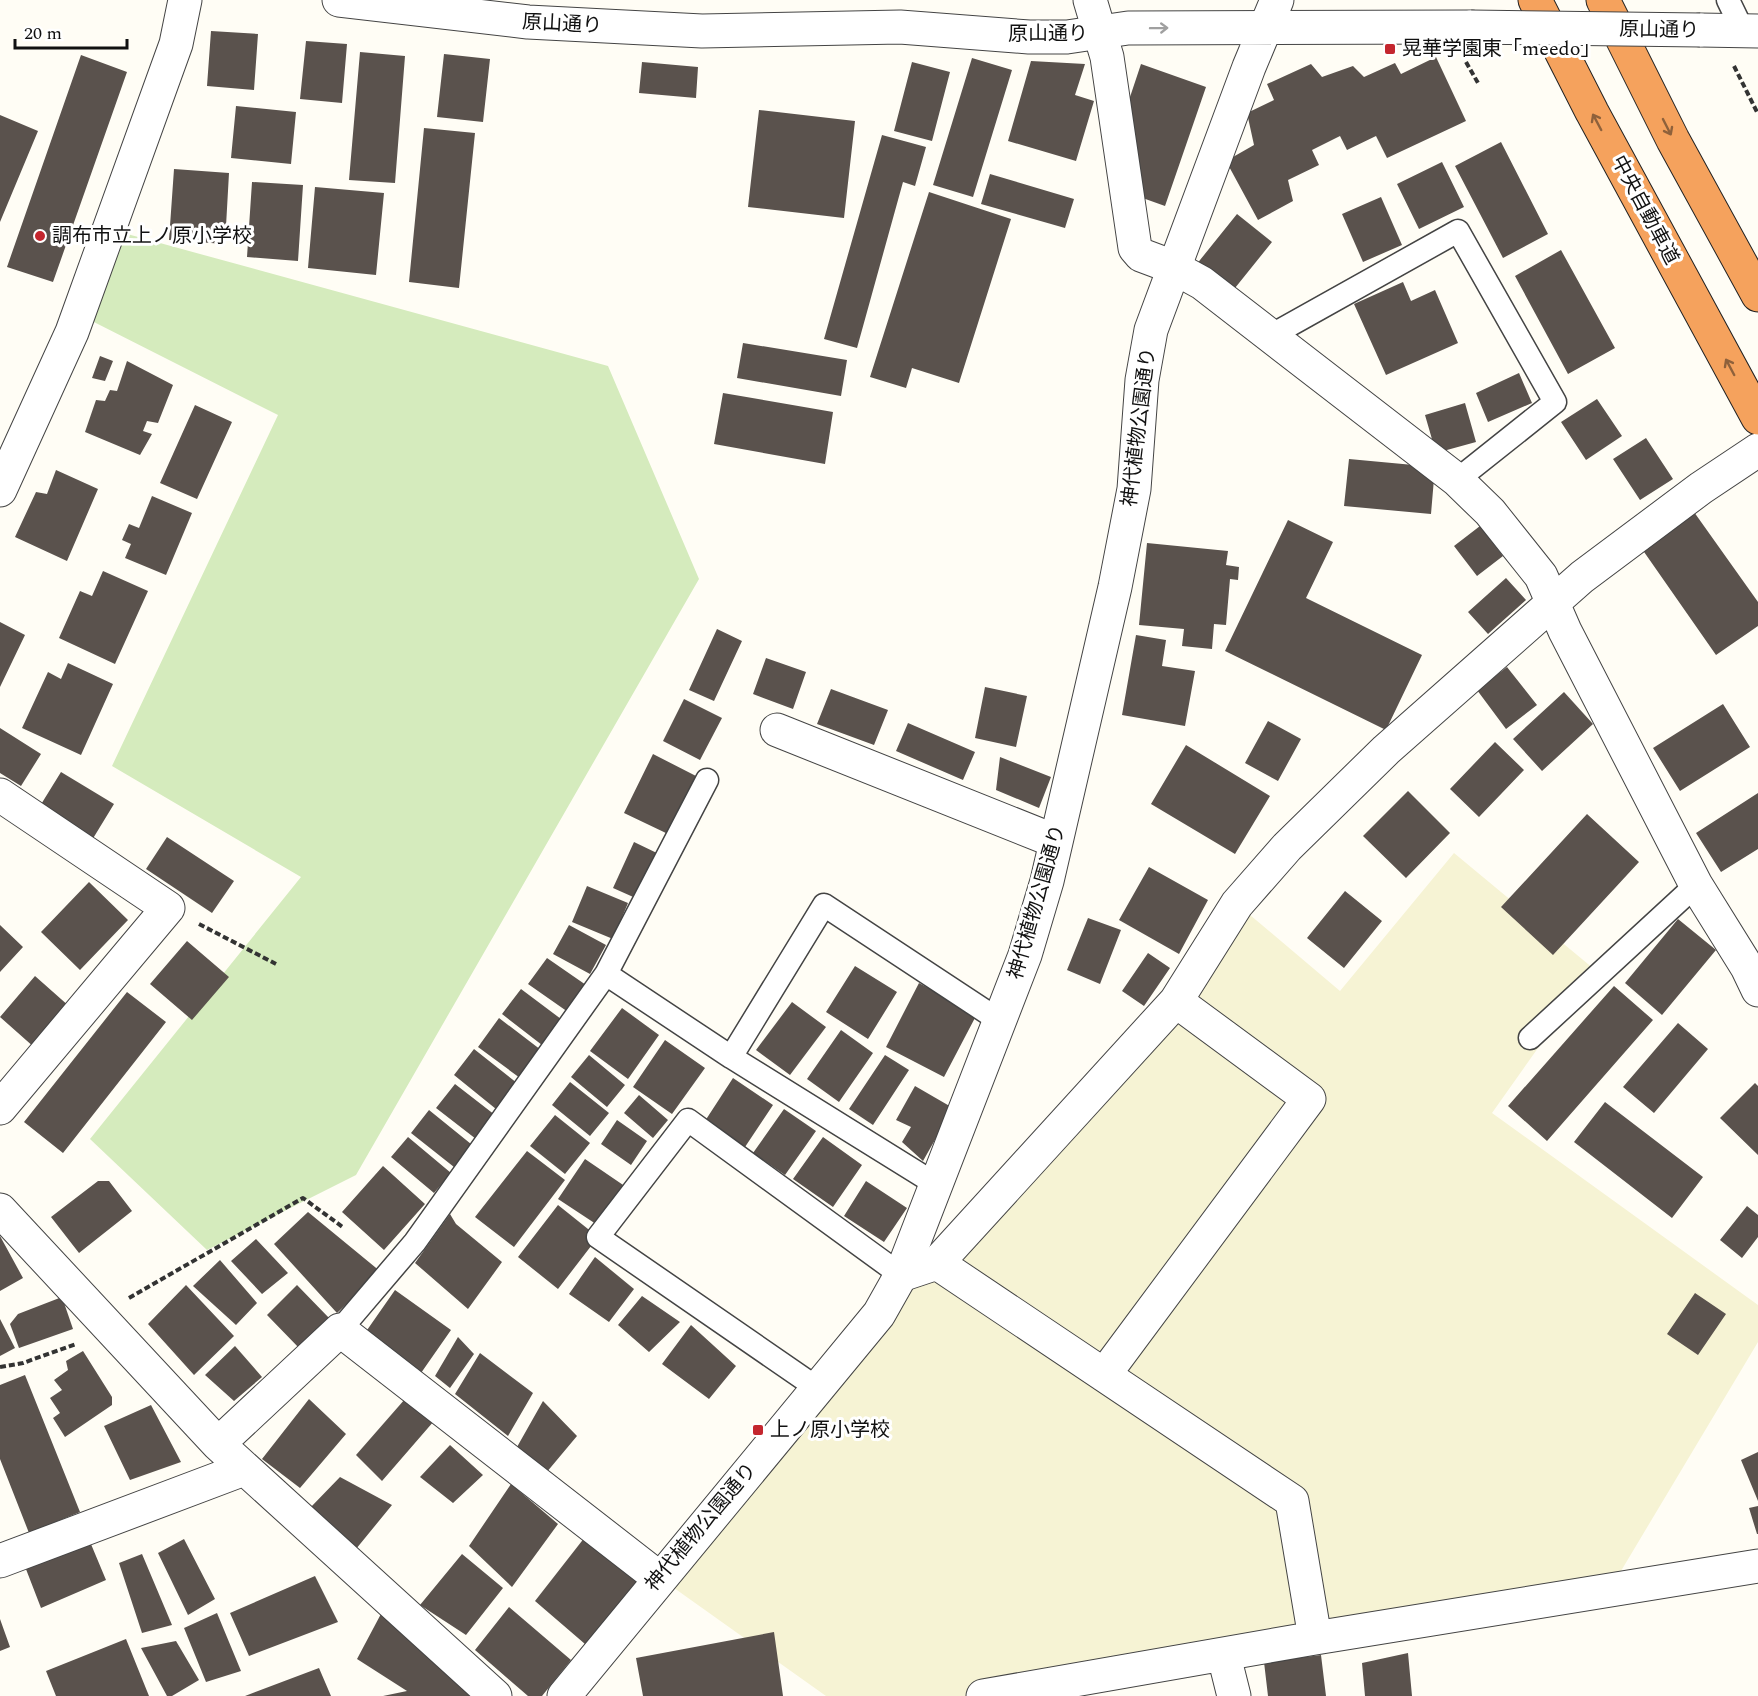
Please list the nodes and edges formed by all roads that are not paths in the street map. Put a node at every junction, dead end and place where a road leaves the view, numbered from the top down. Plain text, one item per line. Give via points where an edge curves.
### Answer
1 (185, 0) edge
2 (339, 0) edge
3 (1090, 0) edge
4 (1535, 0) edge
5 (1603, 0) edge
6 (1728, 0) edge
7 (1271, 14) edge
8 (1743, 30) edge
9 (1101, 33) junction
10 (1173, 267) junction
11 (1758, 295) edge
12 (1272, 335) junction
13 (1758, 418) edge
14 (1758, 450) edge
15 (1457, 480) junction
16 (0, 490) edge
17 (1554, 602) junction
18 (777, 730) dead end
19 (707, 780) dead end
20 (0, 795) edge
21 (1055, 841) junction
22 (1696, 885) junction
23 (606, 974) junction
24 (1758, 990) edge
25 (1176, 1001) junction
26 (1000, 1021) junction
27 (1530, 1038) dead end
28 (731, 1056) junction
29 (0, 1108) edge
30 (937, 1185) junction
31 (0, 1210) edge
32 (938, 1263) junction
33 (901, 1275) junction
34 (340, 1330) junction
35 (1104, 1375) junction
36 (817, 1388) junction
37 (218, 1444) junction
38 (244, 1469) junction
39 (0, 1561) edge
40 (1758, 1566) edge
41 (660, 1578) junction
42 (1315, 1638) junction
43 (1224, 1656) junction
44 (1040, 1691) edge
45 (495, 1696) edge
46 (564, 1696) edge
47 (983, 1696) edge
48 (1234, 1696) edge

1 - 16 street via 176,44 72,332
2 - 9 street, 原山通り via 528,22 702,31 900,27 1029,37
3 - 9 street
13 -> 4 highway, 中央自動車道
5 -> 11 highway via 1673,140
6 - 8 lane
7 - 8 street, 原山通り, bridge via 1471,27
9 -> 7 street, 原山通り
7 - 10 street, 神代植物公園通り
9 - 10 street via 1135,248 1141,255
10 - 12 street via 1202,283
10 - 21 street, 神代植物公園通り via 1146,354 1134,489 1102,646
12 - 15 street
12 - 15 lane via 1458,231 1555,402
14 - 17 street via 1701,488
15 - 17 street via 1490,512 1541,576
17 - 22 street via 1565,631
17 - 25 street via 1386,750 1287,847 1238,904
18 - 21 street
19 - 23 lane
20 - 29 street via 168,908
21 - 26 street, 神代植物公園通り via 1025,955
22 - 24 street
22 - 27 lane
23 - 28 lane
23 - 34 lane via 415,1242
25 - 32 street
25 - 35 street via 1309,1099
26 - 28 lane via 824,905
26 - 30 street, 神代植物公園通り
28 - 30 lane
30 - 33 street, 神代植物公園通り
31 - 37 street
32 - 33 street
32 - 35 street
33 - 36 street, 神代植物公園通り via 879,1314
33 - 36 lane via 688,1120 598,1237
34 - 37 street
34 - 41 street
35 - 42 street via 1292,1501
36 - 41 street, 神代植物公園通り
37 - 38 street
38 - 39 street
38 - 45 street
40 - 42 street
41 - 46 street, 神代植物公園通り
42 - 43 street
43 - 44 street
43 - 48 street
44 - 47 street

